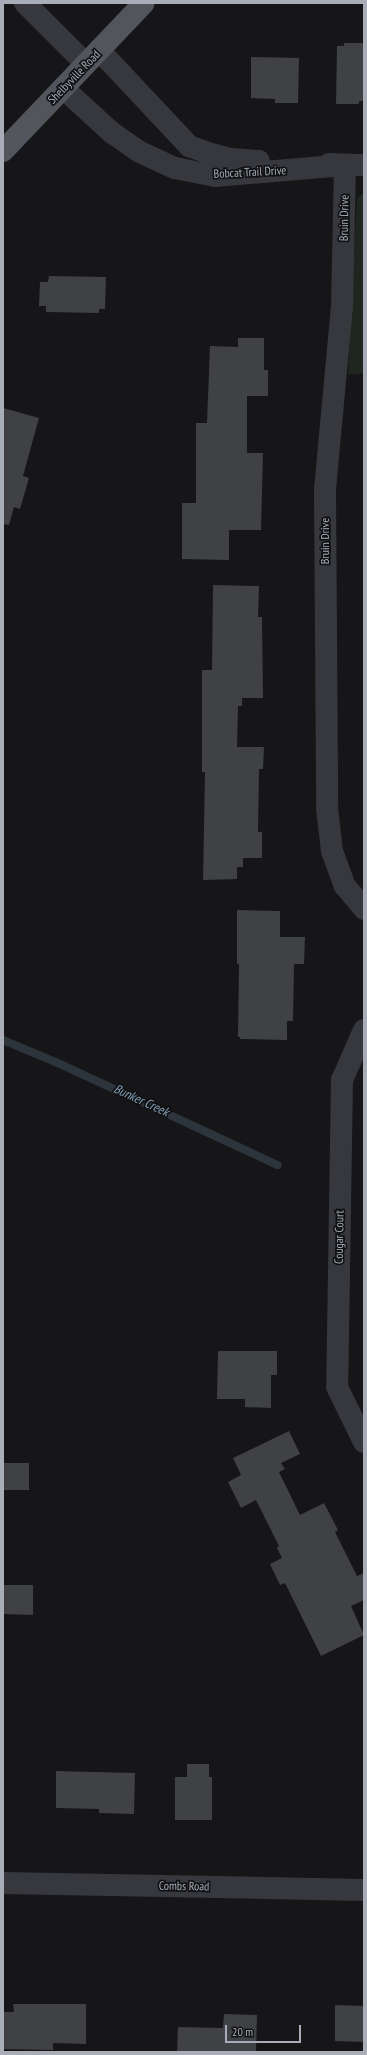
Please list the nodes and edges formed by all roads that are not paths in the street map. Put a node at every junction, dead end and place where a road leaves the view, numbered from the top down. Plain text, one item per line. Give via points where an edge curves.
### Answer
1 (25, 3) edge
2 (144, 3) edge
3 (93, 57) junction
4 (63, 88) junction
5 (3, 151) edge
6 (354, 165) edge
7 (364, 909) edge
8 (364, 1030) edge
9 (364, 1442) edge
10 (3, 1883) edge
11 (364, 1890) edge

1 - 3 street, Bobcat Trail Drive
2 - 3 main road, Shelbyville Road
3 - 4 main road, Shelbyville Road
3 - 6 street, Bobcat Trail Drive via 189,146 230,159
4 - 5 main road, Shelbyville Road
4 - 6 street, Bobcat Trail Drive via 111,132 140,152 175,168 215,176
6 - 7 street, Bruin Drive via 325,490 327,808 332,851 346,886
8 - 9 street, Cougar Court via 342,1080 337,1387
10 - 11 street, Combs Road

